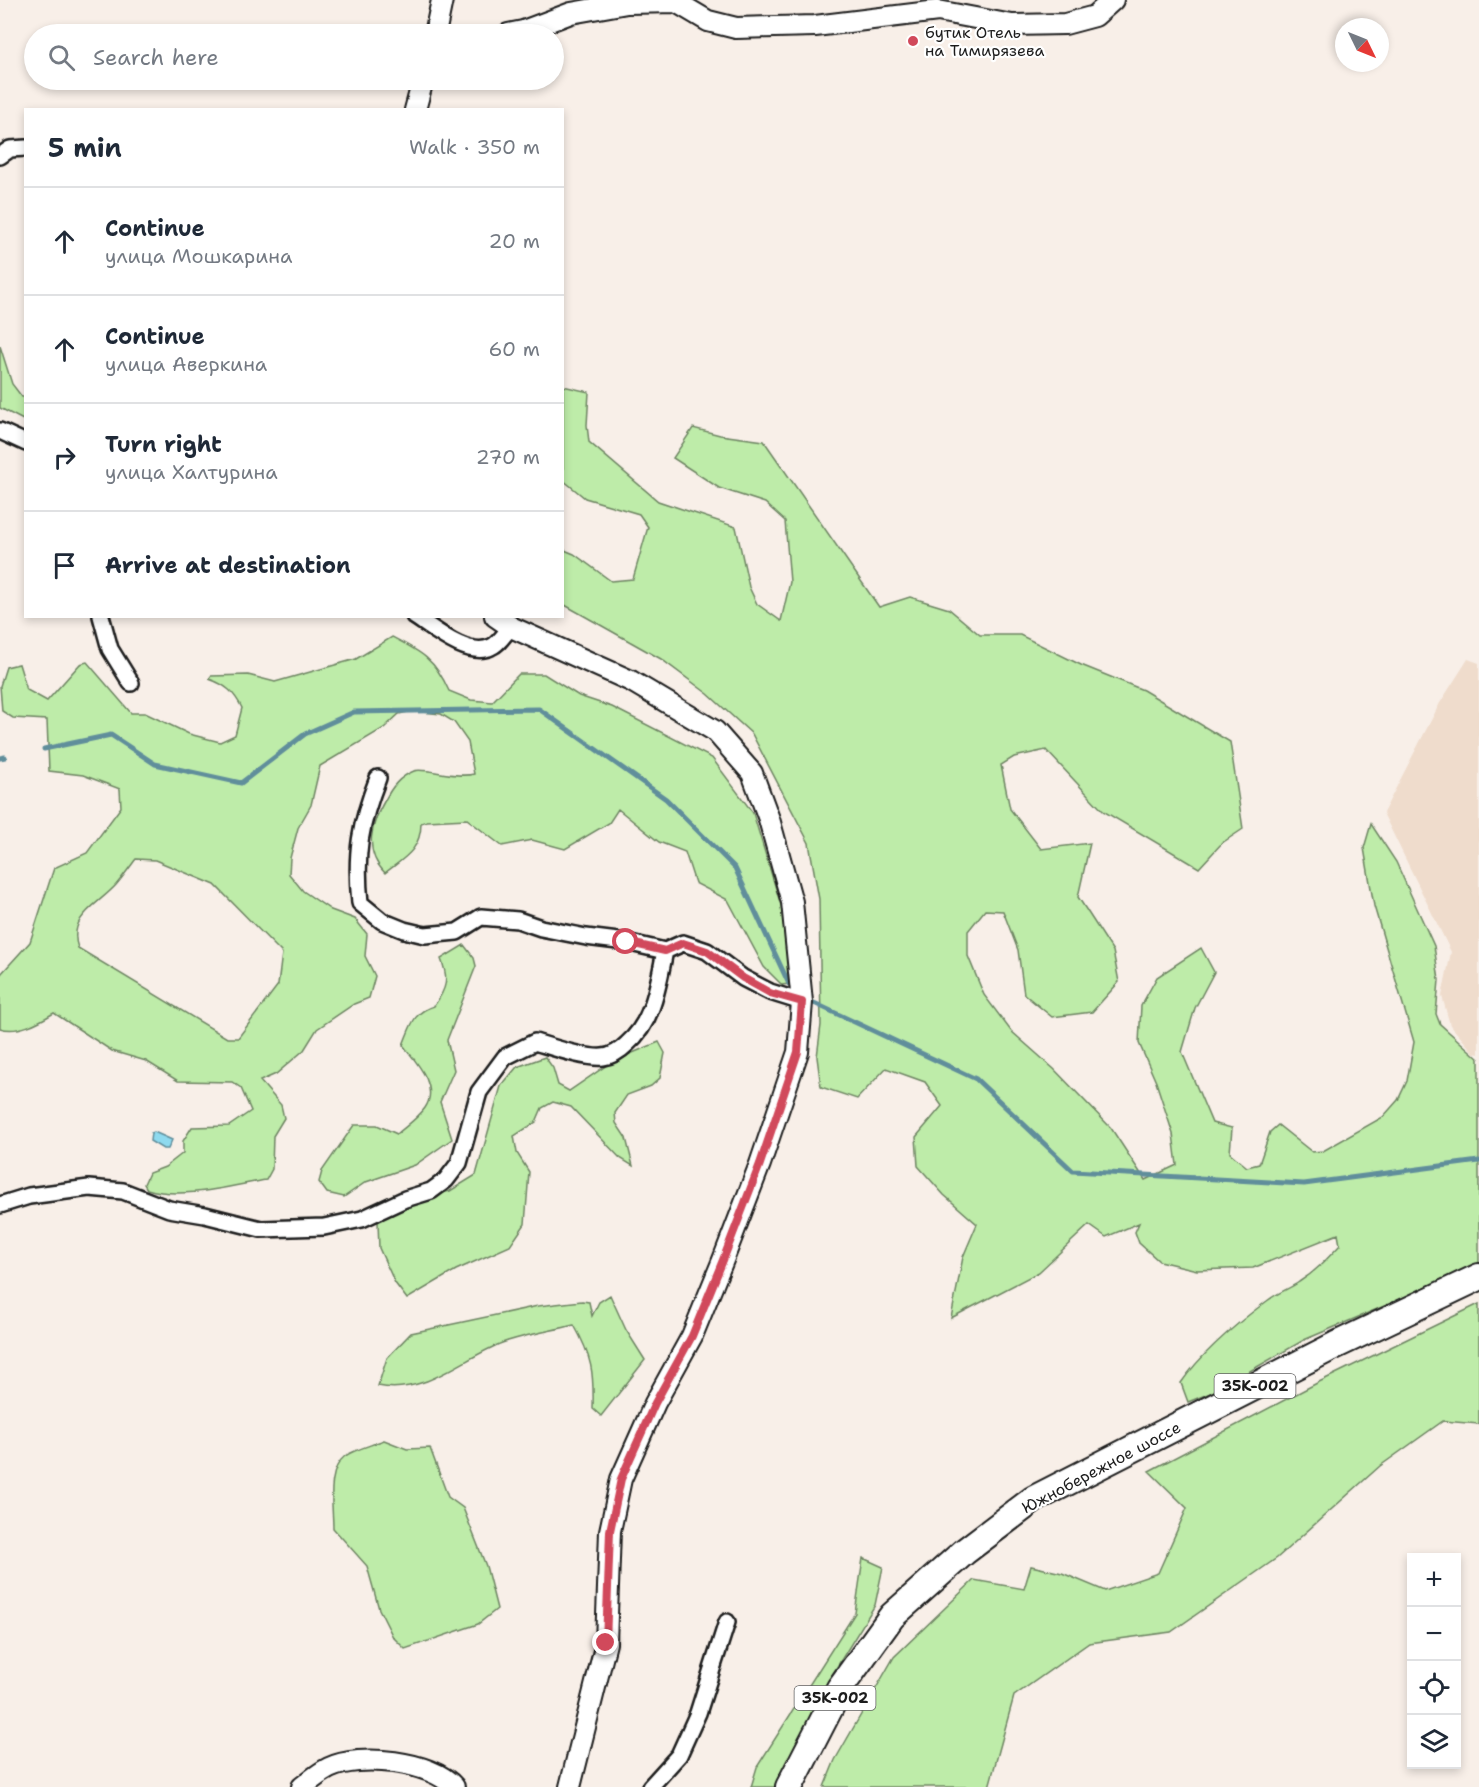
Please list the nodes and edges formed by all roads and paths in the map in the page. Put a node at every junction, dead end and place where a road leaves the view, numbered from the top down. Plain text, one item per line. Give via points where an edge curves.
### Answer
1 (442, 0) edge
2 (1113, 0) edge
3 (437, 24) edge
4 (541, 24) edge
5 (420, 90) edge
6 (416, 108) edge
7 (24, 148) edge
8 (0, 156) edge
9 (0, 430) edge
10 (24, 442) edge
11 (102, 618) edge
12 (417, 618) edge
13 (503, 622) edge
14 (131, 683) dead end
15 (378, 778) dead end
16 (665, 951) junction
17 (802, 1002) junction
18 (0, 1205) edge
19 (1479, 1277) edge
20 (1479, 1286) edge
21 (727, 1622) dead end
22 (302, 1787) edge
23 (454, 1787) edge
24 (570, 1787) edge
25 (650, 1787) edge
26 (789, 1787) edge
27 (800, 1787) edge

1 - 3 street
2 - 4 street via 1095,16 1065,24 1012,26 938,10 815,26 736,28 708,21 676,2 627,3 571,13
5 - 6 street
7 - 8 street via 10,149
9 - 10 street
11 - 14 street via 110,649
12 - 13 street via 469,650 493,646
13 - 17 street via 632,681 715,731 752,773 792,902
15 - 16 street via 367,807 357,870 360,903 382,921 425,935 457,932 481,917 518,920 586,938
16 - 17 street via 683,943 707,951 770,993
16 - 18 street via 654,1002 634,1038 616,1053 602,1058 535,1042 504,1057 480,1092 459,1163 446,1179 431,1191 362,1219 324,1227 261,1229 169,1209 123,1191 89,1188
17 - 24 street via 798,1052 760,1164 692,1336 655,1403 621,1479 610,1531 606,1643
19 - 26 highway, Южнобережное шоссе / 35К-002 via 1034,1499 964,1552 892,1616 840,1688
20 - 27 highway, Южнобережное шоссе / 35К-002 via 1042,1508 966,1561 903,1621 847,1696
21 - 25 street via 698,1713 679,1755
22 - 23 street via 330,1767 362,1761 393,1761 425,1769

